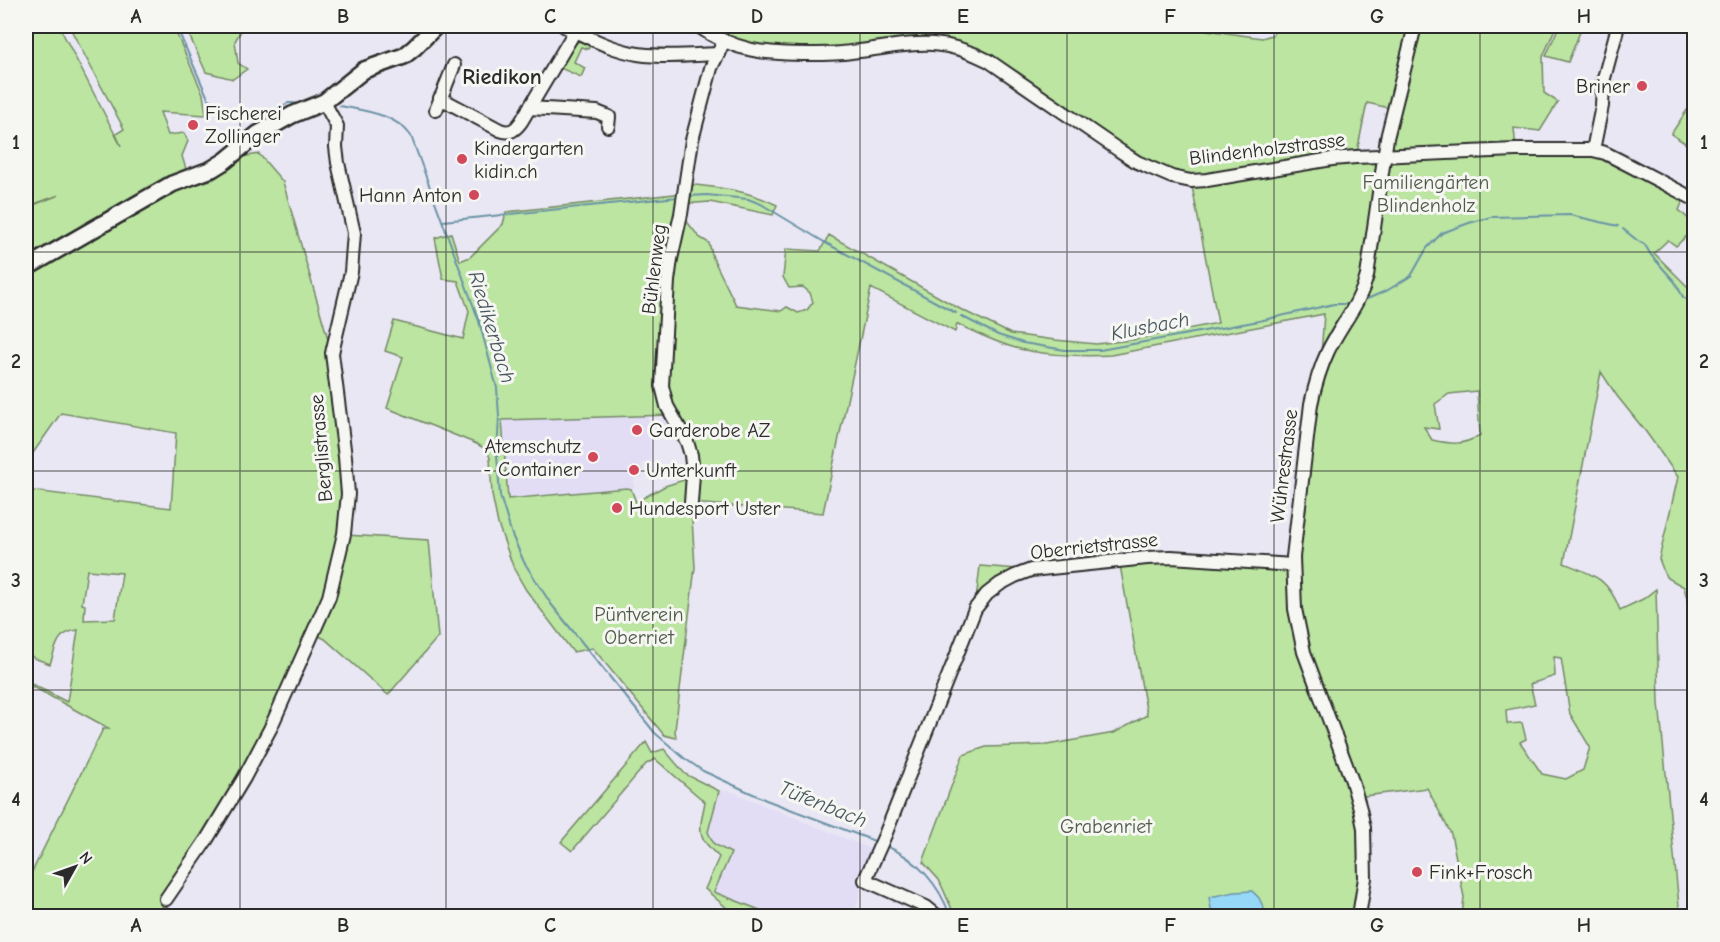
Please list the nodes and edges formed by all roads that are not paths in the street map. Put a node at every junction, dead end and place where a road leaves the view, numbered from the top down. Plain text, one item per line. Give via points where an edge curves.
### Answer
1 (436, 26) edge
2 (698, 26) edge
3 (1415, 26) edge
4 (1618, 26) edge
5 (570, 28) edge
6 (724, 41) junction
7 (718, 54) junction
8 (454, 65) dead end
9 (324, 102) junction
10 (530, 108) junction
11 (608, 126) dead end
12 (1593, 150) junction
13 (1384, 155) junction
14 (1695, 199) edge
15 (26, 268) edge
16 (691, 503) dead end
17 (1293, 565) junction
18 (166, 899) dead end
19 (937, 916) edge
20 (1359, 916) edge

1 - 9 main road via 408,53 364,70
2 - 6 street, Blindenholzstrasse
3 - 13 street, Wührestrasse
4 - 12 street via 1603,82
5 - 7 street via 607,46 640,54
5 - 10 street
6 - 7 street, Bühlenweg
6 - 13 street, Blindenholzstrasse via 776,54 849,53 925,43 956,47 989,62 1137,162 1191,181
7 - 16 street, Bühlenweg via 692,140 671,259 662,379 668,406 691,455
8 - 10 street via 438,104 507,132 517,127
9 - 15 main road via 274,125 212,169 172,184
9 - 18 street, Berglistrasse via 337,124 338,163 354,233 351,272 332,353 348,494 344,534 329,597 270,729 213,829
10 - 11 street via 597,112 609,117
12 - 13 street, Blindenholzstrasse
12 - 14 street, Blindenholzstrasse
13 - 17 street, Wührestrasse via 1364,288 1329,349 1313,394
17 - 19 street, Oberrietstrasse via 1147,558 1031,570 987,594 975,609 865,880 926,907
17 - 20 street, Wührestrasse via 1295,609 1304,652 1362,818 1365,878

